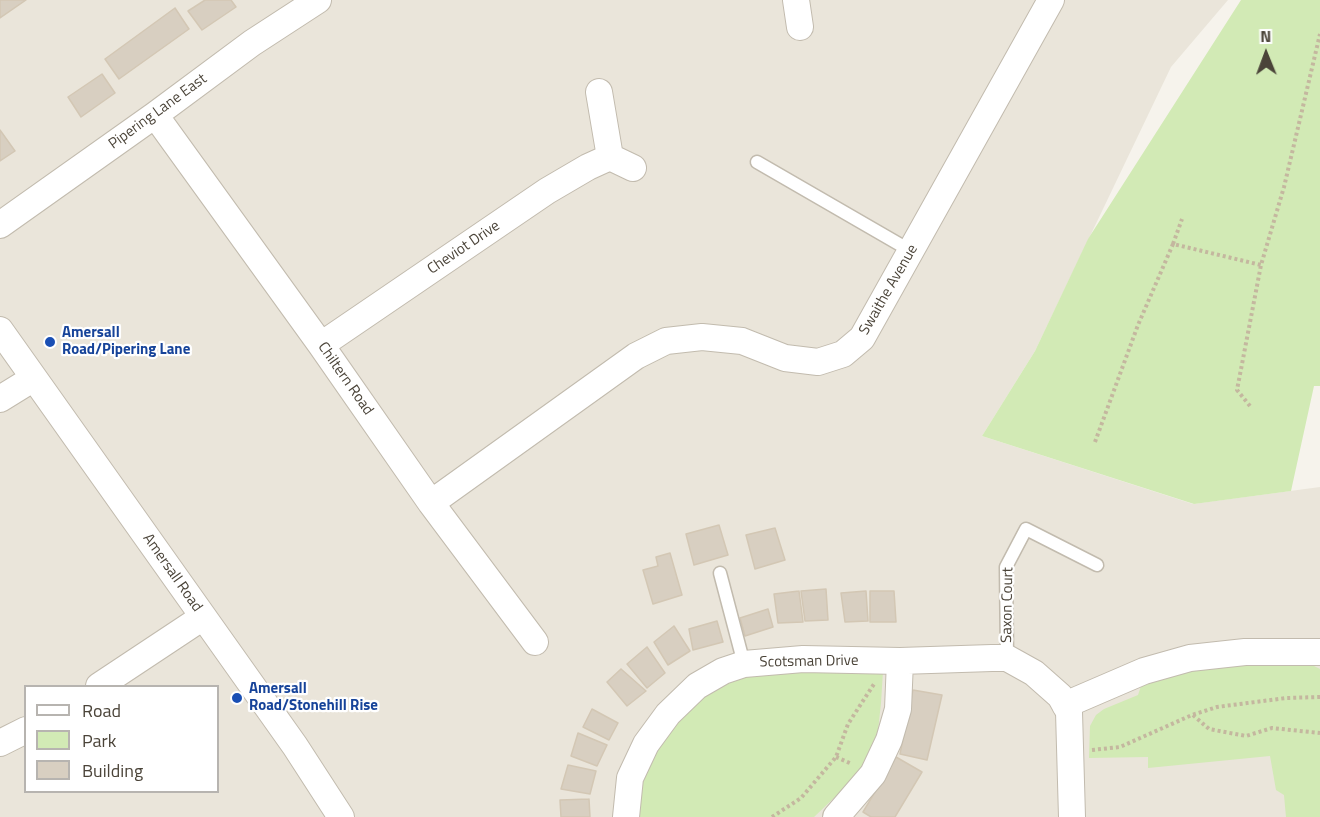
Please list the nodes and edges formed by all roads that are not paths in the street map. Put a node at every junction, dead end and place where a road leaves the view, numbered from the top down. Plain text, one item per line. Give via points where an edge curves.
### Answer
1 (318, 0) edge
2 (796, 0) edge
3 (1051, 0) edge
4 (800, 27) dead end
5 (599, 92) dead end
6 (156, 115) junction
7 (757, 162) dead end
8 (0, 225) edge
9 (911, 251) junction
10 (0, 330) edge
11 (321, 345) junction
12 (34, 378) junction
13 (0, 399) edge
14 (431, 503) junction
15 (1097, 565) dead end
16 (720, 573) dead end
17 (203, 617) junction
18 (536, 642) dead end
19 (1320, 652) edge
20 (1007, 658) junction
21 (894, 661) junction
22 (744, 664) junction
23 (102, 685) edge
24 (1065, 705) junction
25 (24, 731) edge
26 (0, 743) edge
27 (342, 817) edge
28 (626, 817) edge
29 (836, 817) edge
30 (1072, 817) edge

1 - 6 street, Pipering Lane East via 252,43
2 - 4 street
3 - 9 street, Swaithe Avenue
5 - 11 street, Cheviot Drive via 622,163 588,167 547,191
6 - 8 street, Pipering Lane East
6 - 11 street, Chiltern Road
7 - 9 lane
9 - 14 street, Swaithe Avenue via 862,338 843,354 818,363 785,358 742,341 702,337 666,341 636,356
10 - 12 street, Amersall Road
11 - 14 street, Chiltern Road
12 - 13 street
12 - 17 street, Amersall Road
14 - 18 street, Chiltern Road
15 - 20 lane, Saxon Court via 1026,529 1006,567
16 - 22 lane
17 - 23 street
17 - 27 street, Amersall Road
19 - 24 street via 1245,652 1190,658 1144,671
20 - 21 street, Scotsman Drive
20 - 24 street via 1034,673
21 - 22 street, Scotsman Drive via 803,659
21 - 29 street via 897,709 889,740 873,774
22 - 28 street, Scotsman Drive via 697,686 668,714 646,744 630,778
24 - 30 street via 1069,712
25 - 26 street

